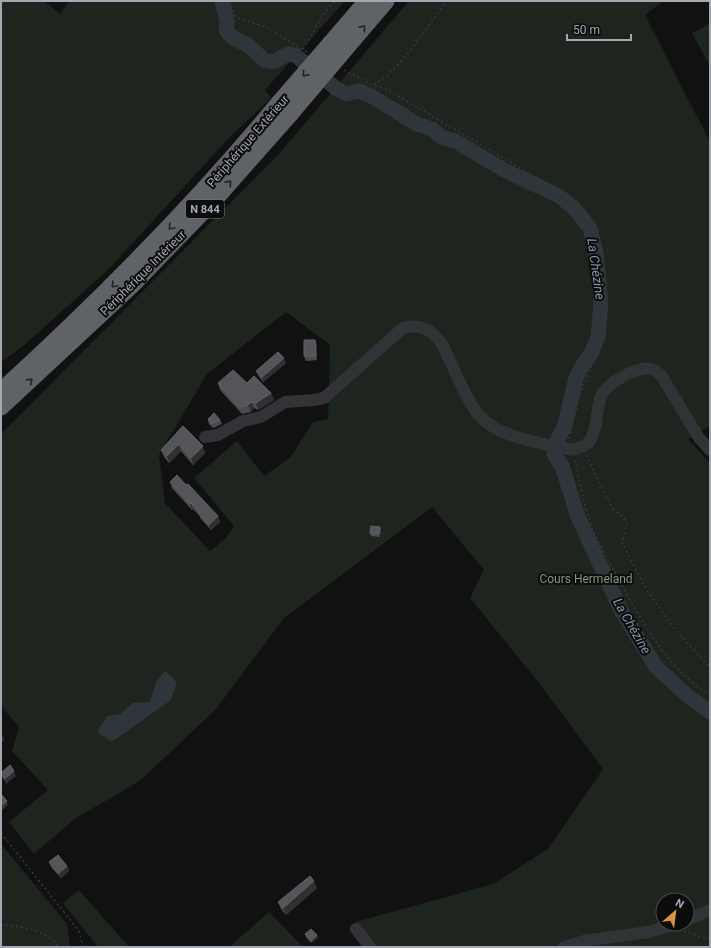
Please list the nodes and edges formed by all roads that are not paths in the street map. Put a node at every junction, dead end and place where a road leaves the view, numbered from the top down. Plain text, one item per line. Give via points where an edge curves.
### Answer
1 (367, 1) edge
2 (386, 1) edge
3 (336, 56) junction
4 (286, 108) junction
5 (47, 349) junction
6 (1, 374) edge
7 (1, 391) edge
8 (1, 408) edge
9 (205, 437) dead end
10 (710, 450) edge
11 (710, 910) edge
12 (695, 917) edge
13 (356, 929) dead end
14 (655, 930) edge
15 (370, 947) edge
16 (564, 947) edge

1 - 3 highway, N 844
3 -> 2 highway, Périphérique Intérieur / N 844
3 - 4 highway, Périphérique Intérieur / N 844, bridge
4 -> 5 highway, Périphérique Extérieur / N 844 via 110,290
8 -> 4 highway, Périphérique Intérieur / N 844 via 136,281 215,198
5 - 6 highway via 37,348
5 - 7 highway, Périphérique Extérieur / N 844
9 - 10 street via 218,435 242,421 260,417 285,402 324,398 403,328 415,325 426,328 436,336 476,411 507,434 574,448 591,439 601,396 609,387 623,376 642,369 652,369 661,375 699,438
11 - 12 street
13 - 15 street
14 - 16 street via 584,941

